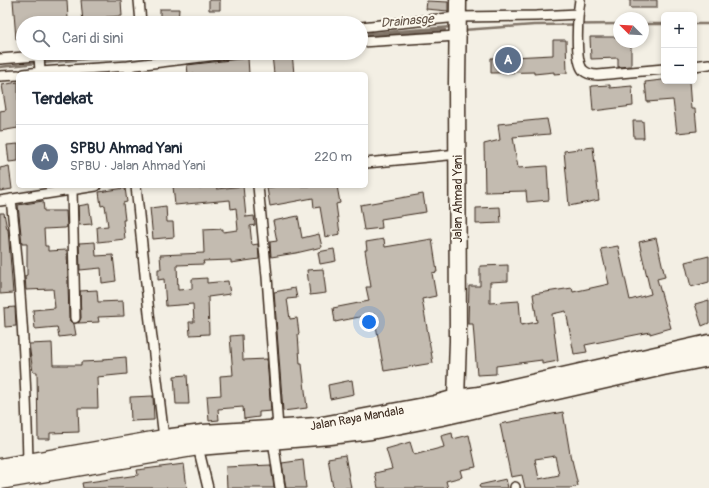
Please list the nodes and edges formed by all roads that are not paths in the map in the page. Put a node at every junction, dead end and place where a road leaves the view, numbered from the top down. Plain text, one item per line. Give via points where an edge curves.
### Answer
1 (139, 0) edge
2 (458, 0) edge
3 (580, 0) edge
4 (141, 16) edge
5 (578, 16) junction
6 (458, 26) junction
7 (368, 27) edge
8 (368, 41) edge
9 (16, 58) edge
10 (0, 59) edge
11 (39, 60) edge
12 (191, 60) edge
13 (709, 64) edge
14 (697, 66) edge
15 (661, 69) edge
16 (129, 70) edge
17 (40, 72) edge
18 (16, 74) edge
19 (0, 76) edge
20 (458, 154) junction
21 (368, 163) edge
22 (84, 188) edge
23 (136, 188) edge
24 (258, 188) edge
25 (48, 189) edge
26 (72, 190) junction
27 (11, 199) junction
28 (0, 201) edge
29 (75, 318) dead end
30 (709, 343) edge
31 (709, 358) edge
32 (458, 406) junction
33 (276, 434) junction
34 (164, 438) junction
35 (198, 447) junction
36 (28, 461) junction
37 (51, 465) junction
38 (2, 479) edge
39 (208, 488) edge
40 (280, 488) edge

1 - 4 street
2 - 6 highway, Jalan Ahmad Yani
3 - 5 street
5 - 6 street via 537,16
5 - 15 street via 578,48 584,71 598,75
6 - 7 street
6 - 8 street
6 - 20 highway, Jalan Ahmad Yani
9 - 10 street
11 - 17 street
12 - 16 street
13 - 14 street
16 - 17 street
18 - 19 street
20 - 21 street
20 - 32 highway, Jalan Ahmad Yani
22 - 26 street
23 - 34 street
24 - 33 street via 267,277
25 - 26 street
25 - 27 street
26 - 29 street
27 - 28 street
27 - 36 street via 18,263
30 - 32 highway, Jalan Raya Mandala via 486,393
31 - 32 highway, Jalan Raya Mandala
32 - 33 highway, Jalan Raya Mandala via 435,404
33 - 34 highway, Jalan Raya Mandala via 204,433
33 - 35 highway, Jalan Raya Mandala
33 - 40 street
34 - 37 highway, Jalan Raya Mandala
35 - 37 highway, Jalan Raya Mandala
35 - 39 street
36 - 37 highway, Jalan Raya Mandala
36 - 38 highway, Jalan Raya Mandala
37 - 38 highway, Jalan Raya Mandala

